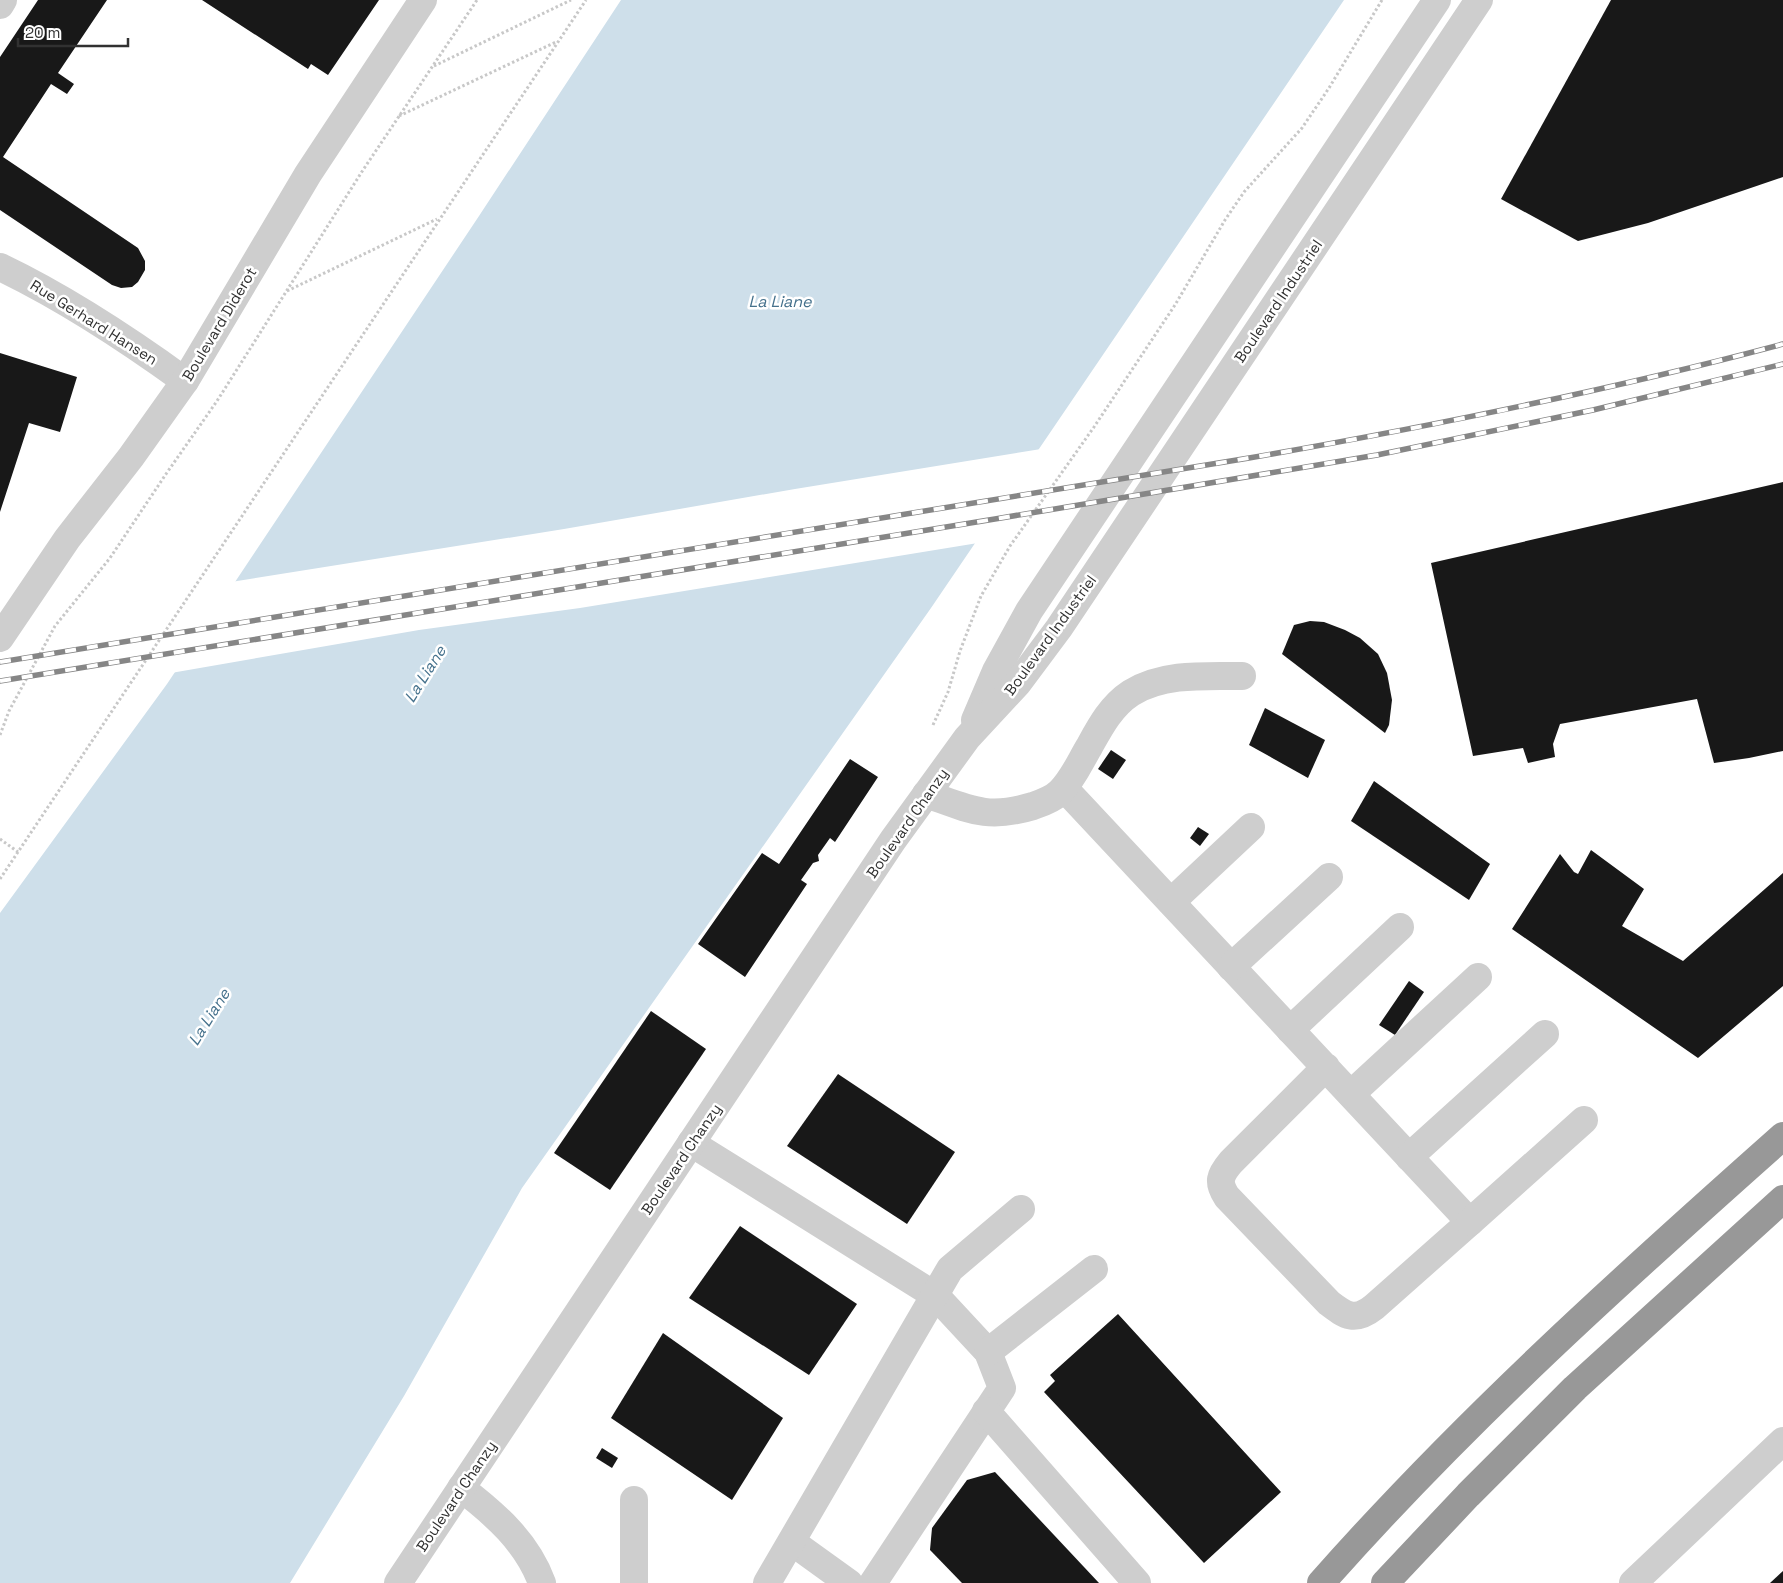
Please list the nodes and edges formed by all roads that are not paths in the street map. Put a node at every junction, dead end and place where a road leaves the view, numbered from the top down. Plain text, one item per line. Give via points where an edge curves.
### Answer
1 (3, 0) edge
2 (423, 0) edge
3 (1437, 0) edge
4 (1479, 0) edge
5 (0, 5) edge
6 (0, 267) edge
7 (185, 381) junction
8 (0, 638) edge
9 (1242, 676) dead end
10 (968, 738) junction
11 (1064, 788) junction
12 (926, 794) junction
13 (1251, 827) dead end
14 (1329, 877) dead end
15 (1171, 902) junction
16 (1400, 927) dead end
17 (1231, 967) junction
18 (1478, 977) dead end
19 (1290, 1030) junction
20 (1545, 1034) dead end
21 (1326, 1068) junction
22 (1351, 1094) junction
23 (1584, 1120) dead end
24 (1783, 1136) edge
25 (691, 1144) junction
26 (1410, 1157) junction
27 (1783, 1199) edge
28 (1022, 1209) dead end
29 (1470, 1222) junction
30 (1094, 1269) dead end
31 (936, 1296) junction
32 (988, 1352) junction
33 (986, 1412) junction
34 (1783, 1441) edge
35 (461, 1488) junction
36 (634, 1500) dead end
37 (792, 1542) junction
38 (400, 1582) edge
39 (542, 1583) edge
40 (634, 1583) edge
41 (767, 1583) edge
42 (849, 1583) edge
43 (873, 1583) edge
44 (1137, 1583) edge
45 (1321, 1583) edge
46 (1385, 1583) edge
47 (1633, 1583) edge

1 - 5 street
2 - 7 street, Boulevard Diderot via 308,174
3 - 10 street, Boulevard Industriel via 1029,610 996,671
4 - 10 street, Boulevard Industriel via 1058,628 1018,684
6 - 7 street, Rue Gerhard Hansen via 94,320
7 - 8 street, Boulevard Diderot via 67,539
9 - 11 street via 1167,679 1131,693 1105,719
10 - 12 street, Boulevard Chanzy
11 - 12 street via 1043,803 1002,813 979,812
11 - 15 street
12 - 25 street, Boulevard Chanzy
13 - 15 street
14 - 17 street
15 - 17 street
16 - 19 street
17 - 19 street
18 - 22 street
19 - 21 street
20 - 26 street
21 - 22 street
21 - 29 street via 1224,1170 1221,1188 1227,1197 1328,1303 1347,1316 1365,1314
22 - 26 street
23 - 29 street
24 - 45 highway via 1546,1352 1411,1487
25 - 31 street
25 - 35 street, Boulevard Chanzy
26 - 29 street
27 - 46 highway via 1576,1388
28 - 31 street via 950,1270
30 - 32 street
31 - 32 street
31 - 37 street
32 - 33 street via 1002,1388
33 - 43 street
33 - 44 street
34 - 47 street
35 - 38 street, Boulevard Chanzy
35 - 39 street via 503,1522 529,1556
36 - 40 street
37 - 41 street
37 - 42 street

